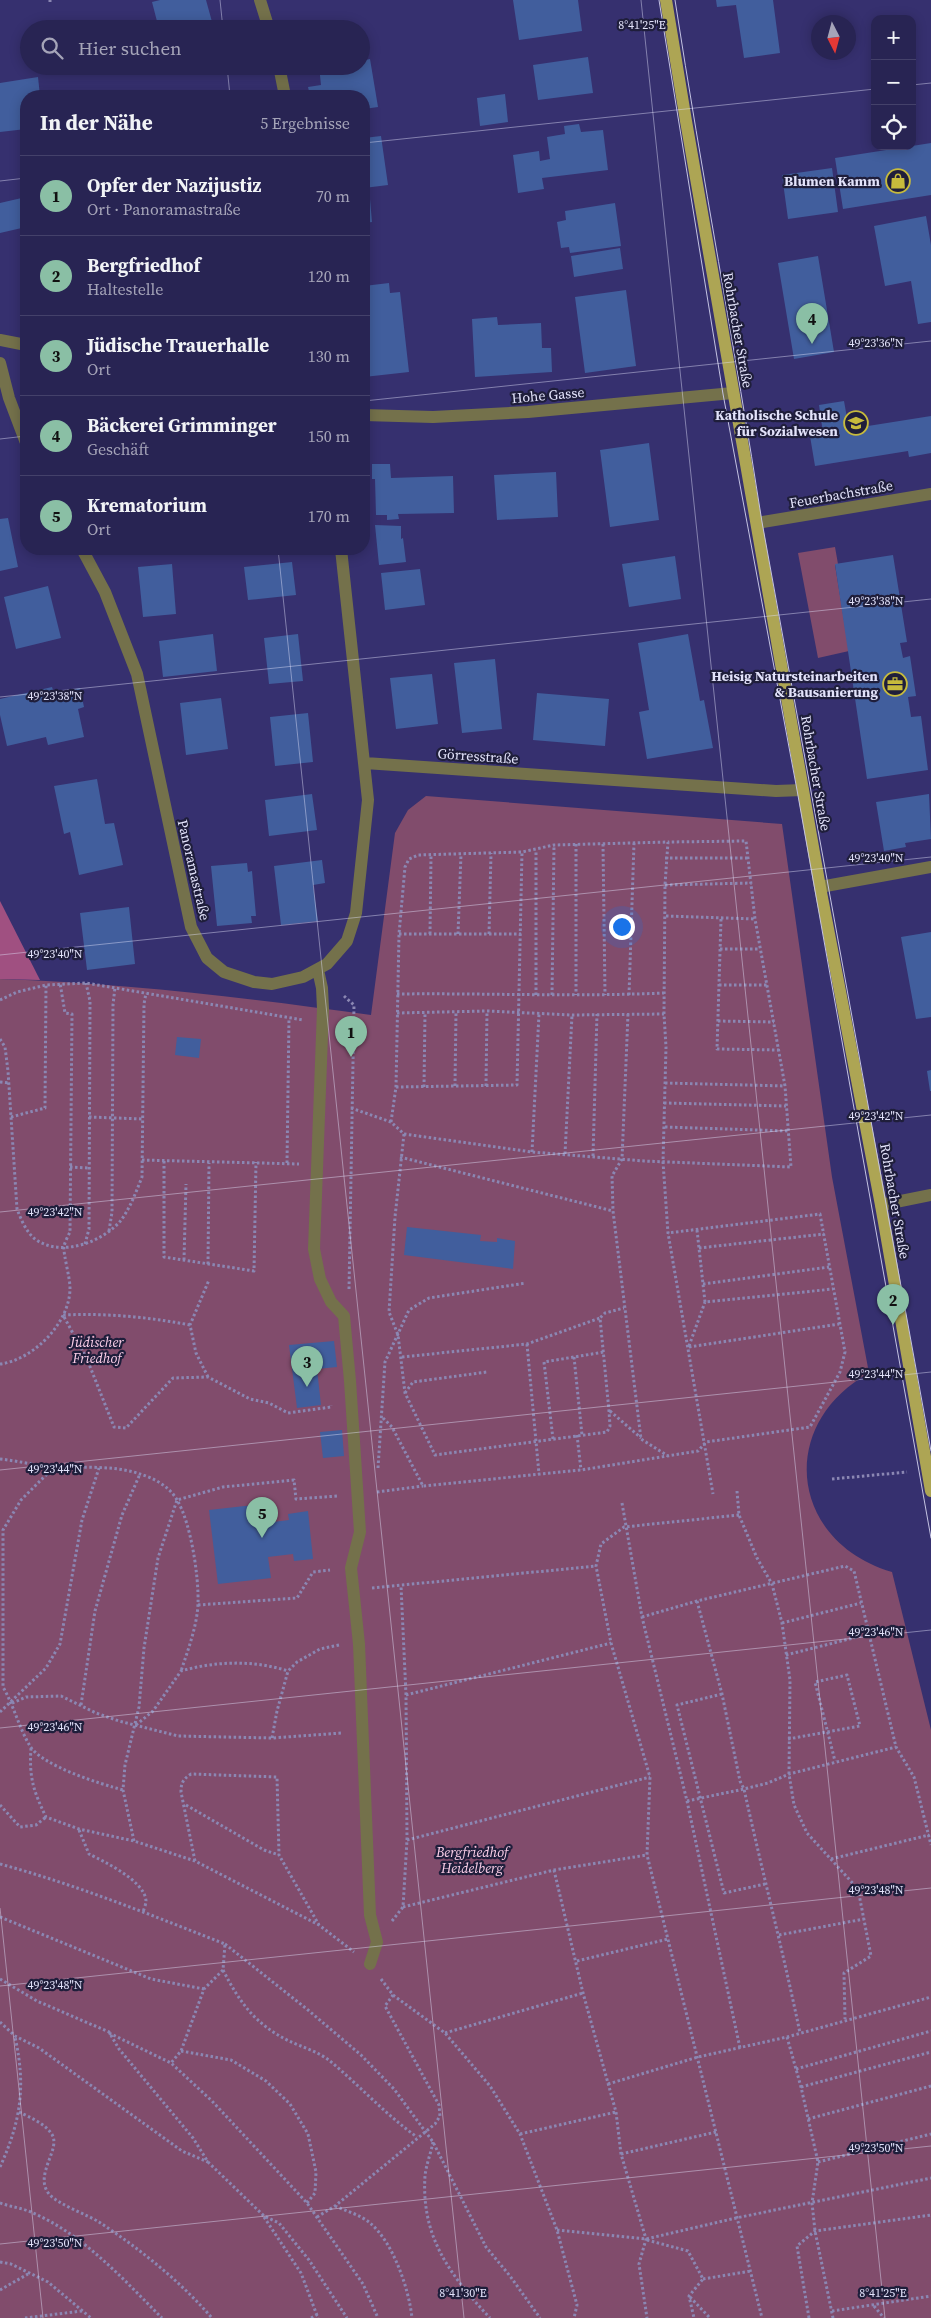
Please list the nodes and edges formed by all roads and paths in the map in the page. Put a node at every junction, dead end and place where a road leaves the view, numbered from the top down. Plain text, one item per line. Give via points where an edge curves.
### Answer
1 (260, 0) edge
2 (666, 0) edge
3 (266, 20) edge
4 (281, 75) edge
5 (284, 90) edge
6 (0, 340) edge
7 (20, 344) edge
8 (0, 363) edge
9 (733, 393) junction
10 (370, 415) edge
11 (20, 427) edge
12 (931, 494) edge
13 (757, 523) junction
14 (85, 555) edge
15 (342, 555) edge
16 (365, 763) junction
17 (803, 790) junction
18 (668, 842) junction
19 (634, 843) junction
20 (576, 844) junction
21 (603, 844) junction
22 (554, 845) junction
23 (536, 850) junction
24 (522, 852) junction
25 (491, 853) junction
26 (461, 854) junction
27 (430, 855) junction
28 (665, 858) junction
29 (748, 858) junction
30 (931, 867) edge
31 (752, 883) junction
32 (665, 884) junction
33 (820, 887) junction
34 (666, 916) junction
35 (721, 918) junction
36 (755, 919) junction
37 (398, 934) junction
38 (430, 934) junction
39 (458, 934) junction
40 (489, 934) junction
41 (521, 934) junction
42 (720, 949) junction
43 (760, 949) junction
44 (318, 970) junction
45 (60, 983) junction
46 (86, 983) junction
47 (46, 985) junction
48 (719, 985) junction
49 (767, 985) junction
50 (115, 987) junction
51 (146, 993) junction
52 (664, 993) junction
53 (397, 994) junction
54 (519, 994) junction
55 (536, 995) junction
56 (552, 995) junction
57 (576, 995) junction
58 (604, 995) junction
59 (629, 995) junction
60 (0, 1000) edge
61 (487, 1011) junction
62 (353, 1012) dead end
63 (456, 1012) junction
64 (397, 1013) junction
65 (425, 1013) junction
66 (518, 1013) junction
67 (539, 1014) junction
68 (597, 1014) junction
69 (628, 1014) junction
70 (664, 1014) junction
71 (572, 1015) junction
72 (289, 1018) junction
73 (718, 1022) junction
74 (774, 1022) junction
75 (322, 1024) junction
76 (0, 1039) edge
77 (779, 1050) junction
78 (0, 1082) edge
79 (9, 1083) junction
80 (665, 1083) junction
81 (454, 1086) junction
82 (486, 1086) junction
83 (785, 1086) junction
84 (396, 1087) junction
85 (424, 1087) junction
86 (664, 1103) junction
87 (786, 1106) junction
88 (351, 1108) junction
89 (11, 1117) junction
90 (89, 1117) junction
91 (143, 1118) junction
92 (112, 1119) junction
93 (391, 1122) junction
94 (665, 1127) junction
95 (789, 1131) junction
96 (404, 1134) junction
97 (532, 1152) junction
98 (565, 1154) junction
99 (593, 1156) junction
100 (400, 1157) junction
101 (622, 1159) junction
102 (142, 1160) junction
103 (164, 1161) junction
104 (256, 1162) junction
105 (663, 1162) junction
106 (209, 1163) junction
107 (70, 1168) junction
108 (88, 1168) junction
109 (186, 1184) dead end
110 (931, 1196) edge
111 (881, 1205) junction
112 (613, 1211) junction
113 (696, 1230) junction
114 (108, 1232) junction
115 (668, 1233) junction
116 (824, 1234) junction
117 (86, 1244) junction
118 (64, 1247) junction
119 (699, 1248) junction
120 (184, 1260) junction
121 (208, 1264) junction
122 (830, 1267) junction
123 (210, 1280) dead end
124 (526, 1283) dead end
125 (703, 1284) junction
126 (833, 1289) junction
127 (705, 1302) junction
128 (624, 1308) junction
129 (63, 1315) junction
130 (344, 1316) junction
131 (600, 1318) junction
132 (839, 1324) junction
133 (190, 1325) junction
134 (398, 1335) junction
135 (527, 1344) junction
136 (688, 1347) junction
137 (604, 1352) junction
138 (402, 1357) junction
139 (574, 1357) junction
140 (0, 1364) edge
141 (487, 1372) dead end
142 (208, 1377) junction
143 (350, 1381) junction
144 (405, 1393) junction
145 (609, 1411) junction
146 (383, 1418) junction
147 (577, 1435) junction
148 (582, 1435) junction
149 (552, 1439) junction
150 (641, 1439) junction
151 (537, 1442) junction
152 (706, 1442) junction
153 (668, 1456) junction
154 (0, 1459) edge
155 (54, 1467) junction
156 (99, 1468) junction
157 (581, 1470) junction
158 (927, 1470) junction
159 (140, 1474) junction
160 (539, 1474) junction
161 (832, 1479) dead end
162 (423, 1486) junction
163 (737, 1491) dead end
164 (931, 1491) edge
165 (359, 1494) junction
166 (713, 1494) dead end
167 (177, 1500) junction
168 (622, 1503) dead end
169 (739, 1515) junction
170 (624, 1527) junction
171 (596, 1566) junction
172 (351, 1568) junction
173 (772, 1584) junction
174 (401, 1586) junction
175 (354, 1590) junction
176 (697, 1601) junction
177 (862, 1603) junction
178 (198, 1605) junction
179 (642, 1617) junction
180 (782, 1623) junction
181 (869, 1634) junction
182 (610, 1643) junction
183 (359, 1644) junction
184 (786, 1655) junction
185 (182, 1670) junction
186 (288, 1671) junction
187 (722, 1694) junction
188 (406, 1695) junction
189 (12, 1703) junction
190 (82, 1705) junction
191 (0, 1712) edge
192 (135, 1725) junction
193 (363, 1731) junction
194 (828, 1734) junction
195 (272, 1738) junction
196 (788, 1740) junction
197 (896, 1747) junction
198 (31, 1748) junction
199 (835, 1761) junction
200 (788, 1774) junction
201 (650, 1777) junction
202 (744, 1789) junction
203 (123, 1790) junction
204 (700, 1798) junction
205 (687, 1801) junction
206 (0, 1805) edge
207 (185, 1805) junction
208 (46, 1817) junction
209 (79, 1829) junction
210 (928, 1835) junction
211 (407, 1840) junction
212 (134, 1841) junction
213 (931, 1845) edge
214 (279, 1855) junction
215 (647, 1855) junction
216 (830, 1859) junction
217 (194, 1861) junction
218 (0, 1864) edge
219 (554, 1870) junction
220 (765, 1884) junction
221 (143, 1912) junction
222 (0, 1917) edge
223 (864, 1920) junction
224 (319, 1925) junction
225 (780, 1935) junction
226 (668, 1939) junction
227 (225, 1944) junction
228 (576, 1961) junction
229 (370, 1964) junction
230 (223, 1970) junction
231 (0, 1979) edge
232 (204, 1989) junction
233 (583, 1993) junction
234 (394, 1995) junction
235 (931, 1997) edge
236 (845, 2019) junction
237 (0, 2022) edge
238 (931, 2031) edge
239 (109, 2032) junction
240 (445, 2033) junction
241 (800, 2033) junction
242 (15, 2036) junction
243 (787, 2037) junction
244 (740, 2048) junction
245 (182, 2051) junction
246 (931, 2052) edge
247 (698, 2057) junction
248 (171, 2063) junction
249 (796, 2069) junction
250 (608, 2084) junction
251 (931, 2086) edge
252 (802, 2087) junction
253 (19, 2112) junction
254 (616, 2112) junction
255 (808, 2119) junction
256 (426, 2130) junction
257 (716, 2132) junction
258 (520, 2134) junction
259 (931, 2134) edge
260 (416, 2137) junction
261 (433, 2142) junction
262 (621, 2154) junction
263 (208, 2162) junction
264 (818, 2162) junction
265 (0, 2167) edge
266 (931, 2178) edge
267 (0, 2203) edge
268 (306, 2203) junction
269 (812, 2203) junction
270 (335, 2206) junction
271 (931, 2215) edge
272 (264, 2216) junction
273 (317, 2217) junction
274 (736, 2218) junction
275 (557, 2230) junction
276 (815, 2231) junction
277 (646, 2240) junction
278 (0, 2262) edge
279 (751, 2271) junction
280 (28, 2274) junction
281 (703, 2279) junction
282 (0, 2290) edge
283 (689, 2296) junction
284 (931, 2296) edge
285 (874, 2306) junction
286 (82, 2311) junction
287 (832, 2311) junction
288 (318, 2316) edge
289 (25, 2318) edge
290 (91, 2318) edge
291 (162, 2318) edge
292 (212, 2318) edge
293 (311, 2318) edge
294 (347, 2318) edge
295 (378, 2318) edge
296 (412, 2318) edge
297 (490, 2318) edge
298 (540, 2318) edge
299 (574, 2318) edge
300 (647, 2318) edge
301 (694, 2318) edge
302 (710, 2318) edge
303 (762, 2318) edge
304 (809, 2318) edge
305 (833, 2318) edge
306 (884, 2318) edge

1 - 3 street
2 - 9 main road, Rohrbacher Straße
4 - 5 street
6 - 7 street
8 - 11 street
9 - 10 street, Hohe Gasse via 528,412 433,417
9 - 13 main road, Rohrbacher Straße
12 - 13 street, Feuerbachstraße
13 - 17 main road, Rohrbacher Straße
14 - 44 street, Panoramastraße via 105,592 137,674 185,908 198,945 207,958 224,972 254,982 288,982
15 - 16 street
16 - 17 street, Görresstraße via 776,791
16 - 44 street, Panoramastraße via 368,800 356,913 346,941
17 - 33 main road, Rohrbacher Straße
18 - 19 path
18 - 28 path
18 - 29 path via 746,841
19 - 21 path
19 - 59 path
20 - 21 path
20 - 22 path
20 - 57 path
21 - 58 path
22 - 23 path
22 - 56 path
23 - 24 path
23 - 55 path
24 - 25 path
24 - 41 path
25 - 26 path
25 - 40 path
26 - 27 path
26 - 39 path
27 - 37 path via 408,859 404,867
27 - 38 path
28 - 29 path
28 - 32 path
29 - 31 path
30 - 33 street
31 - 32 path
31 - 36 path
32 - 34 path
33 - 111 main road, Rohrbacher Straße
34 - 35 path
34 - 52 path
35 - 36 path
35 - 42 path
36 - 43 path
37 - 38 path
37 - 53 path
38 - 39 path
39 - 40 path
40 - 41 path
41 - 54 path
42 - 43 path
42 - 48 path
43 - 49 path
44 - 75 street via 322,988
45 - 46 path
45 - 47 path
45 - 107 path via 65,1014 72,1014
46 - 50 path
46 - 90 path via 90,1001
47 - 60 path
47 - 89 path via 45,1108
48 - 49 path
48 - 73 path
49 - 74 path
50 - 51 path
50 - 92 path
51 - 72 path
51 - 91 path
52 - 59 path
52 - 70 path
53 - 54 path
53 - 64 path
54 - 55 path
54 - 66 path
55 - 56 path
56 - 57 path
57 - 58 path
58 - 59 path
61 - 63 path
61 - 66 path
61 - 82 path
62 - 88 path
63 - 65 path
63 - 81 path
64 - 65 path
64 - 84 path
65 - 85 path
66 - 67 path
66 - 82 path via 517,1085
67 - 71 path
67 - 97 path
68 - 69 path
68 - 71 path
68 - 99 path
69 - 70 path
69 - 101 path
70 - 80 path
71 - 98 path
72 - 75 path
72 - 104 path via 287,1163
73 - 74 path
73 - 77 path via 717,1049
74 - 77 path
75 - 130 street via 314,1249 320,1279 331,1302
76 - 79 path via 5,1047
77 - 83 path
78 - 79 path
79 - 89 path
80 - 83 path
80 - 86 path
81 - 82 path
81 - 85 path
83 - 87 path
84 - 85 path
84 - 93 path
86 - 87 path
86 - 94 path
87 - 95 path
88 - 93 path
88 - 130 path via 349,1289
89 - 118 path via 17,1209 35,1238
90 - 92 path
90 - 108 path
91 - 92 path
91 - 102 path
92 - 114 path via 112,1212
93 - 96 path
94 - 95 path
94 - 105 path
95 - 105 path via 791,1167
96 - 97 path
96 - 100 path
97 - 98 path
98 - 99 path
99 - 101 path
100 - 112 path
100 - 134 path via 389,1312
101 - 105 path
101 - 112 path via 612,1176
102 - 103 path
102 - 114 path via 142,1177 133,1202
103 - 106 path
103 - 120 path via 164,1257
104 - 106 path
104 - 121 path via 254,1271
105 - 115 path
106 - 121 path
107 - 108 path
107 - 118 path via 70,1232
108 - 117 path via 89,1229
109 - 120 path
110 - 111 street
111 - 158 main road, Rohrbacher Straße
112 - 128 path
113 - 115 path
113 - 116 path via 820,1214
113 - 119 path
114 - 117 path
115 - 136 path
116 - 119 path
116 - 122 path
117 - 118 path
118 - 129 path via 70,1290
119 - 125 path
120 - 121 path
122 - 125 path
122 - 126 path
123 - 133 path
124 - 134 path via 429,1298 409,1310
125 - 127 path
126 - 127 path
126 - 132 path
127 - 136 path
128 - 131 path via 605,1313
128 - 150 path
129 - 133 path via 153,1318
129 - 140 path via 50,1335 31,1353
129 - 142 path via 87,1359 114,1428 126,1428 174,1378
130 - 143 street
131 - 135 path
131 - 137 path
132 - 136 path
132 - 152 path via 845,1352 840,1372 810,1427
133 - 142 path via 196,1353
134 - 138 path
134 - 146 path via 385,1362
135 - 138 path
135 - 151 path
136 - 152 path
137 - 139 path
137 - 145 path
138 - 144 path
139 - 148 path
139 - 149 path via 544,1362
141 - 144 path via 414,1382
142 - 143 path via 250,1399 269,1403 288,1413 331,1408 329,1390
143 - 165 street
144 - 151 path via 434,1456
145 - 148 path via 610,1426 606,1432
145 - 150 path
146 - 162 path via 392,1427
146 - 165 path via 378,1474
147 - 148 path
147 - 149 path
147 - 157 path
149 - 151 path
150 - 153 path
151 - 160 path
152 - 153 path via 698,1451
152 - 166 path
153 - 157 path
154 - 155 path
155 - 156 path
155 - 189 path via 21,1500 2,1530 3,1688
156 - 159 path
156 - 189 path via 82,1520 60,1644 46,1668
157 - 160 path
158 - 161 path
158 - 164 main road, Rohrbacher Straße
159 - 167 path via 162,1484
159 - 190 path via 122,1515 95,1611
160 - 162 path
162 - 165 path
163 - 169 path
165 - 167 path via 296,1499 294,1480 223,1488
165 - 172 street via 360,1532
167 - 178 path via 197,1567
167 - 192 path via 158,1558
168 - 170 path
169 - 170 path
169 - 173 path
170 - 171 path via 601,1544
170 - 179 path
171 - 174 path
171 - 182 path
172 - 175 street
172 - 178 path via 313,1572 298,1598
173 - 176 path
173 - 177 path via 845,1566 854,1571
173 - 180 path
174 - 175 path
174 - 188 path
175 - 183 street
176 - 179 path
176 - 187 path
177 - 180 path
177 - 181 path
178 - 185 path
179 - 205 path
180 - 184 path
181 - 184 path
181 - 197 path
182 - 188 path
182 - 201 path
183 - 186 path via 320,1649
183 - 193 street
184 - 196 path via 790,1680
185 - 186 path via 217,1663 273,1666
185 - 192 path via 153,1711
186 - 195 path
187 - 202 path
187 - 204 path via 677,1705
188 - 211 path
189 - 190 path via 26,1697 61,1696
189 - 191 path
189 - 198 path
190 - 192 path via 96,1713
192 - 195 path via 178,1736
192 - 203 path via 125,1765
193 - 195 path
193 - 229 street via 370,1915 377,1942
194 - 194 path via 815,1682 847,1675 860,1726
194 - 196 path
194 - 199 path
196 - 200 path
197 - 199 path
197 - 210 path via 914,1777
198 - 203 path via 60,1767
198 - 208 path via 30,1773 36,1797
199 - 200 path
200 - 202 path
200 - 216 path via 794,1805 808,1833
201 - 211 path
201 - 215 path
202 - 204 path
202 - 220 path
203 - 212 path
204 - 205 path
204 - 220 path via 724,1893
205 - 244 path
206 - 208 path via 20,1827 36,1825
207 - 214 path via 264,1850
207 - 214 path via 181,1784 191,1774 276,1776
207 - 217 path
208 - 209 path
209 - 212 path
209 - 221 path via 89,1854 134,1881 144,1893
210 - 213 path
210 - 216 path
211 - 219 path via 403,1907
212 - 217 path
214 - 224 path
215 - 219 path
215 - 226 path
216 - 223 path via 858,1889
217 - 224 path
218 - 221 path
219 - 228 path
220 - 225 path
221 - 227 path
222 - 232 path via 150,1979
223 - 225 path
223 - 236 path via 871,1956 844,1973
224 - 229 path
225 - 241 path
226 - 228 path
226 - 247 path
227 - 230 path
227 - 256 path via 361,2056 394,2089
228 - 233 path
229 - 234 path
230 - 232 path
230 - 260 path via 238,1999 257,2020 286,2039 328,2059
231 - 239 path via 37,2001
232 - 245 path
233 - 240 path
233 - 250 path
234 - 240 path
234 - 256 path via 385,2006 441,2111 434,2124
235 - 236 path
236 - 241 path
237 - 242 path
238 - 249 path
239 - 248 path
239 - 263 path via 193,2138
240 - 258 path via 490,2086
241 - 243 path
242 - 253 path via 22,2066
242 - 263 path via 39,2048 182,2151
243 - 244 path
243 - 249 path
244 - 247 path
245 - 248 path
245 - 268 path via 231,2060 266,2081 290,2104 308,2134 316,2172 315,2192
246 - 252 path
247 - 250 path
247 - 257 path
248 - 268 path via 212,2101
249 - 252 path
250 - 254 path
251 - 255 path
252 - 255 path
253 - 265 path via 11,2143
253 - 292 path via 52,2133 54,2142 44,2175 45,2188 51,2196 98,2222 151,2261
254 - 258 path
254 - 262 path
255 - 264 path
256 - 260 path
256 - 261 path
257 - 262 path
257 - 274 path
258 - 275 path
259 - 264 path
260 - 270 path
261 - 297 path via 425,2174 426,2211 441,2258
261 - 298 path via 486,2248
262 - 277 path
263 - 272 path
264 - 269 path
266 - 269 path
267 - 291 path via 33,2212 67,2232 121,2276
268 - 273 path
269 - 274 path
269 - 276 path
270 - 273 path
270 - 296 path via 370,2223 391,2249
271 - 276 path
272 - 288 path via 301,2273
272 - 294 path via 279,2223 310,2260
273 - 295 path via 363,2284
274 - 277 path
274 - 279 path
275 - 277 path
275 - 299 path via 578,2305
276 - 287 path
276 - 304 path via 797,2246
277 - 281 path via 688,2251
277 - 300 path via 639,2264
278 - 280 path via 12,2264
279 - 281 path
279 - 303 path
280 - 282 path
280 - 286 path via 48,2282
281 - 283 path
283 - 301 path
283 - 302 path
284 - 285 path
285 - 287 path
285 - 306 path
286 - 289 path
286 - 290 path
287 - 305 path
288 - 293 path

